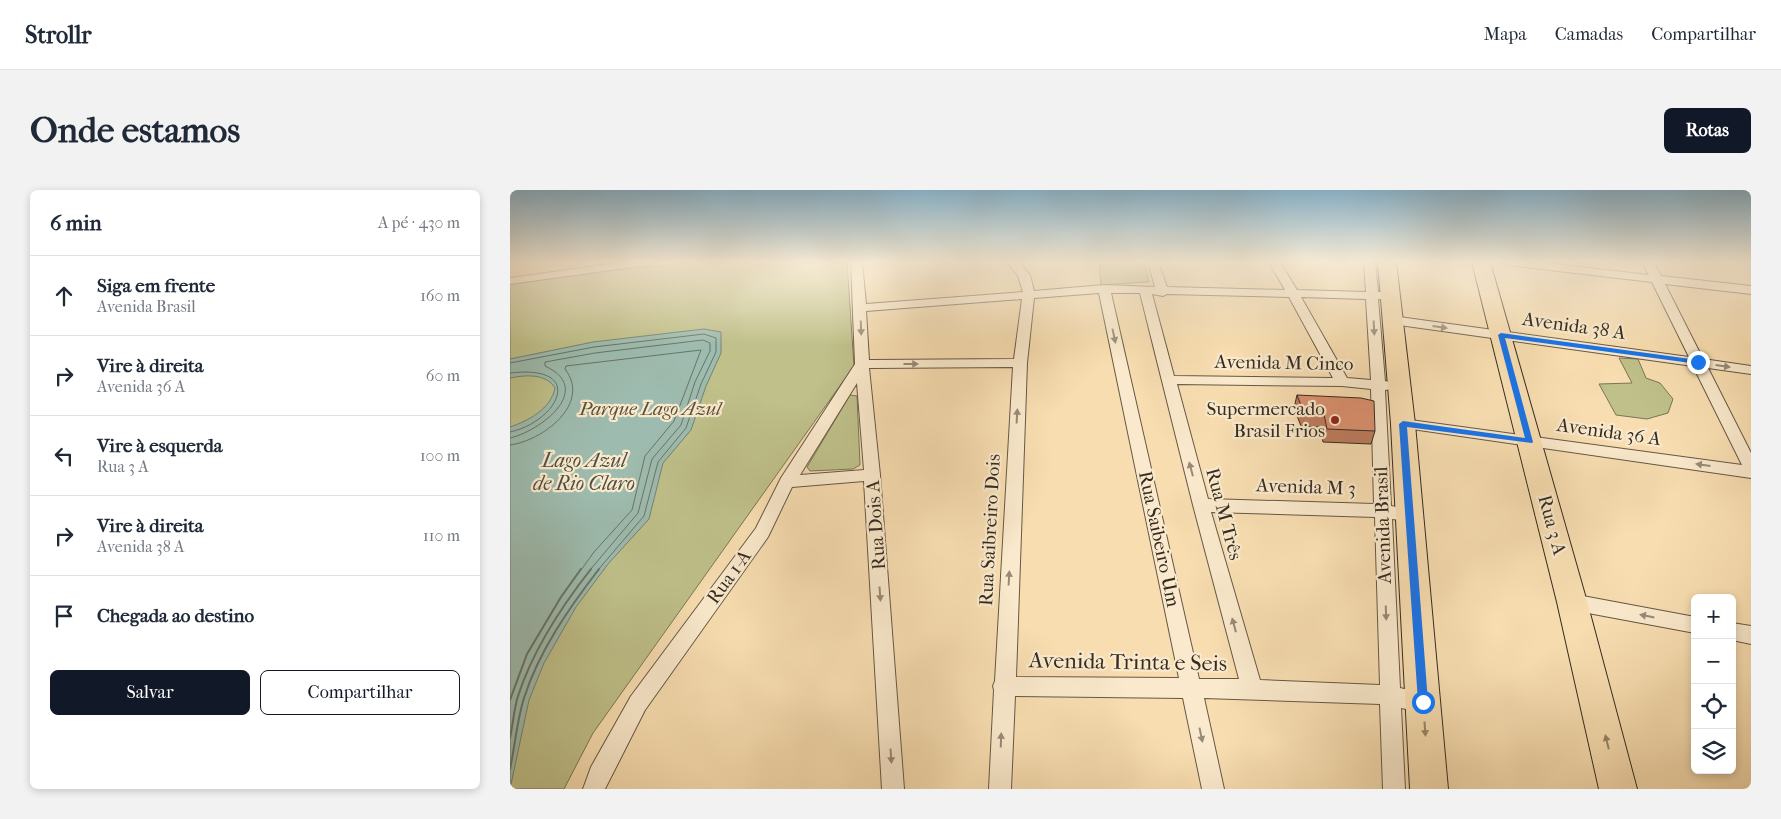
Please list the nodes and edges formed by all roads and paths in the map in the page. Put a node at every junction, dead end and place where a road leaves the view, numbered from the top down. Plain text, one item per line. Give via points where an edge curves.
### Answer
1 (1104, 289) edge
2 (858, 290) edge
3 (1028, 290) edge
4 (1090, 290) edge
5 (1145, 290) joint
6 (1290, 290) edge
7 (1380, 290) edge
8 (1386, 290) edge
9 (1489, 290) edge
10 (1662, 290) edge
11 (1163, 292) joint
12 (1029, 294) junction
13 (1293, 295) junction
14 (1385, 304) junction
15 (860, 308) junction
16 (1501, 335) junction
17 (1698, 362) junction
18 (1020, 363) junction
19 (862, 364) junction
20 (1751, 370) edge
21 (1168, 380) junction
22 (1342, 382) junction
23 (1388, 386) junction
24 (1403, 424) junction
25 (1530, 442) junction
26 (1751, 470) edge
27 (872, 475) junction
28 (787, 482) junction
29 (1201, 505) junction
30 (1383, 511) junction
31 (1409, 515) junction
32 (1572, 602) junction
33 (1691, 623) edge
34 (1736, 633) edge
35 (1751, 635) edge
36 (1004, 686) junction
37 (1191, 688) junction
38 (1252, 689) junction
39 (1388, 695) junction
40 (1423, 702) junction
41 (594, 789) edge
42 (893, 789) edge
43 (1000, 789) edge
44 (1213, 789) edge
45 (1394, 789) edge
46 (1429, 789) edge
47 (1618, 789) edge

1 -> 37 street, Rua Saibeiro Um
2 - 15 street, Rua Dois A
3 - 12 street, Rua Saibreiro Dois
4 - 12 street
5 - 11 street
5 - 21 street, Rua M Três
6 - 13 street
7 - 14 street, Avenida Brasil
8 - 14 main road, Avenida Brasil
9 - 16 main road, Rua 3 A
10 - 17 street
11 - 13 street
12 - 15 street
12 - 18 street, Rua Saibreiro Dois
13 - 14 street
13 - 22 street
14 -> 16 street, Avenida 38 A
14 -> 23 main road, Avenida Brasil
15 -> 19 street, Rua Dois A
16 - 17 street, Avenida 38 A
16 - 25 main road, Rua 3 A
17 -> 20 street, Avenida 38 A
17 - 26 street
19 -> 18 street
36 -> 18 street, Rua Saibreiro Dois
19 - 27 street, Rua Dois A
19 - 28 street, Rua 1-A
21 - 22 street, Avenida M Cinco
29 -> 21 street, Rua M Três
22 - 23 street, Avenida M Cinco
23 - 24 main road, Avenida Brasil
23 - 30 street, Avenida Brasil
24 - 25 street, Avenida 36 A
24 - 31 main road, Avenida Brasil
26 -> 25 street, Avenida 36 A
25 - 32 main road, Rua 3 A
27 - 28 street
27 -> 42 street, Rua Dois A
28 - 41 street, Rua 1-A via 762,532 638,702
29 - 30 street, Avenida M 3
38 -> 29 street, Rua M Três
30 - 31 street, Avenida M 3
30 -> 39 street, Avenida Brasil
31 - 40 main road, Avenida Brasil
33 -> 32 street
47 -> 32 main road, Rua 3 A
34 - 35 street
36 - 37 street, Avenida Trinta e Seis
43 -> 36 street, Rua Saibreiro Dois
37 - 38 street, Avenida Trinta e Seis
37 -> 44 street, Rua Saibeiro Um
38 - 39 street
39 - 40 street
39 - 45 street, Avenida Brasil
40 -> 46 main road, Avenida Brasil

